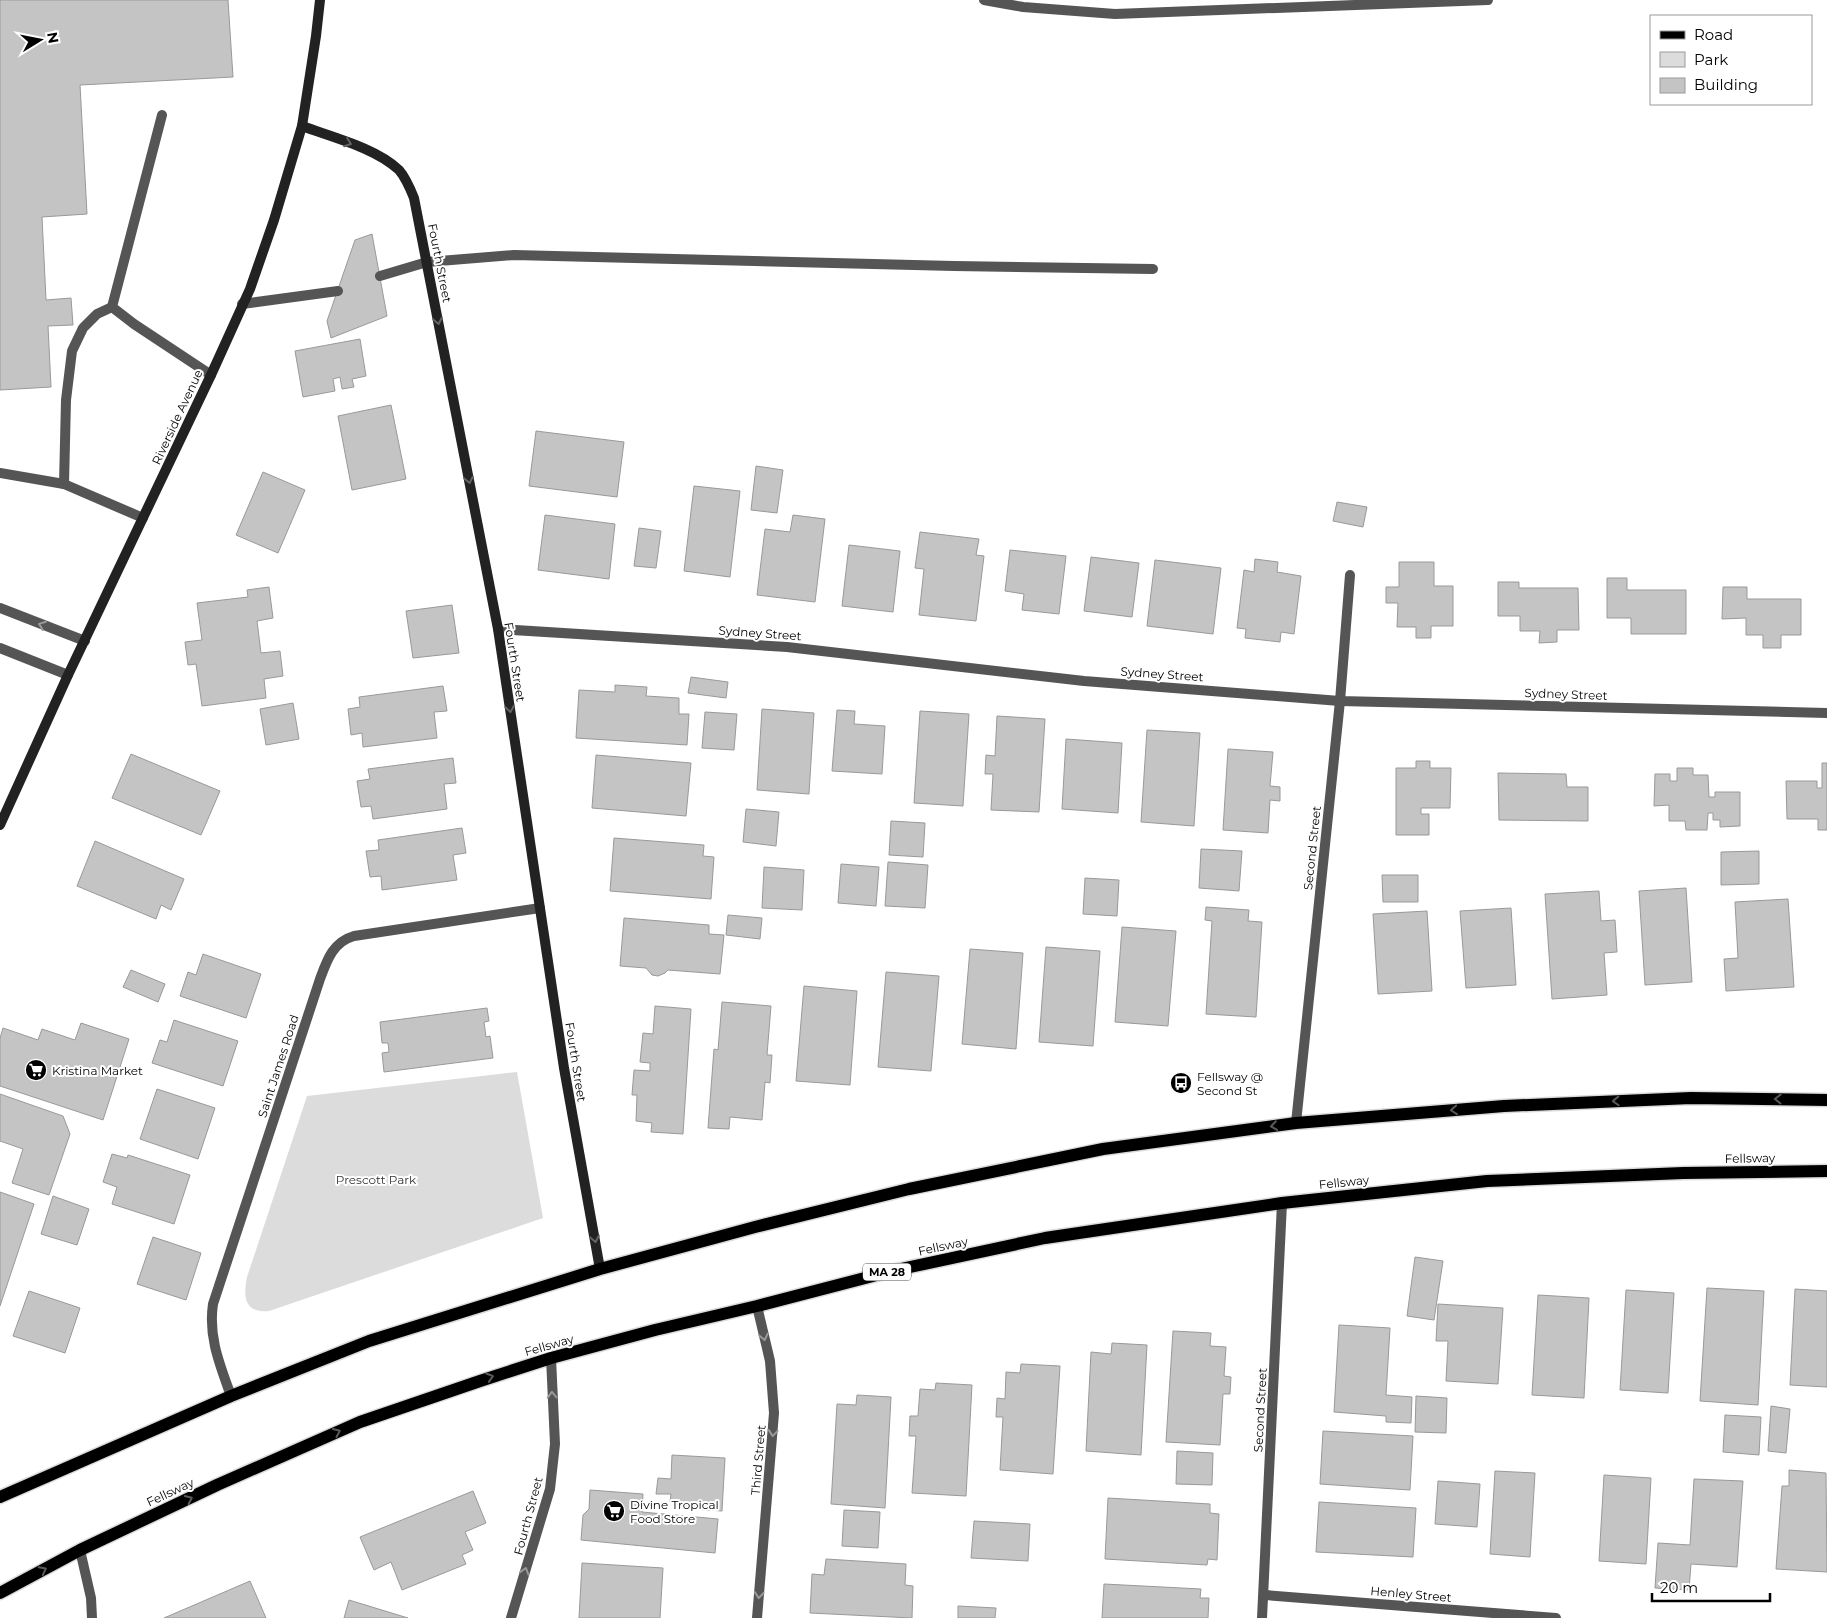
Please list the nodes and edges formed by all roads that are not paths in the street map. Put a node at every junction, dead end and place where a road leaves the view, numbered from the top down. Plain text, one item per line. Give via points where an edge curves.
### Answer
1 (320, 0) edge
2 (984, 0) edge
3 (1488, 0) edge
4 (162, 115) dead end
5 (302, 126) junction
6 (427, 262) junction
7 (1153, 269) dead end
8 (380, 276) dead end
9 (338, 291) dead end
10 (242, 304) junction
11 (112, 307) junction
12 (211, 375) junction
13 (0, 473) edge
14 (64, 484) junction
15 (144, 518) junction
16 (1350, 575) dead end
17 (0, 608) edge
18 (498, 629) junction
19 (85, 642) junction
20 (0, 648) edge
21 (68, 675) junction
22 (1340, 701) junction
23 (1827, 713) edge
24 (0, 825) edge
25 (540, 908) junction
26 (1827, 1100) edge
27 (1296, 1123) junction
28 (1827, 1172) edge
29 (1282, 1202) junction
30 (600, 1269) junction
31 (757, 1306) junction
32 (551, 1358) junction
33 (231, 1396) junction
34 (0, 1497) edge
35 (80, 1550) junction
36 (0, 1593) edge
37 (1264, 1595) junction
38 (92, 1618) edge
39 (511, 1618) edge
40 (757, 1618) edge
41 (1262, 1618) edge
42 (1556, 1618) edge

1 - 5 street, Riverside Avenue
2 - 3 street via 1023,7 1115,14
4 - 11 street
5 -> 6 street, Fourth Street via 369,151 399,170 414,198
5 - 10 street, Riverside Avenue via 274,220
6 - 7 street via 514,255
6 - 8 street
6 -> 18 street, Fourth Street
9 - 10 street
10 - 12 street, Riverside Avenue
11 - 12 street
11 - 14 street via 97,314 83,328 72,350 66,400
12 - 15 street, Riverside Avenue
13 - 14 street
14 - 15 street
15 - 19 street, Riverside Avenue
16 - 22 street, Second Street
19 -> 17 street
18 - 22 street, Sydney Street via 788,647 1084,681
18 -> 25 street, Fourth Street
19 - 21 street, Riverside Avenue
20 - 21 street
21 - 24 street, Riverside Avenue
22 - 23 street, Sydney Street
22 - 27 street, Second Street
25 -> 30 street, Fourth Street via 564,1068
25 - 33 street, Saint James Road via 354,936 334,948 320,979 213,1304 214,1349
26 -> 27 main road via 1691,1098 1504,1106
27 -> 30 main road via 1103,1149 909,1189
28 - 29 main road, Fellsway / MA 28 via 1684,1173 1487,1181
29 - 31 main road, Fellsway / MA 28 via 1045,1238 896,1270
29 - 37 street, Second Street
30 - 33 main road via 369,1342
31 - 32 main road, Fellsway / MA 28
31 -> 40 street, Third Street via 770,1361 774,1413
35 -> 32 main road, Fellsway / MA 28 via 360,1422
39 -> 32 street, Fourth Street via 550,1489 555,1444
33 - 34 main road
36 -> 35 main road, Fellsway / MA 28
35 - 38 street via 90,1590
37 - 41 street, Second Street
37 - 42 street, Henley Street

